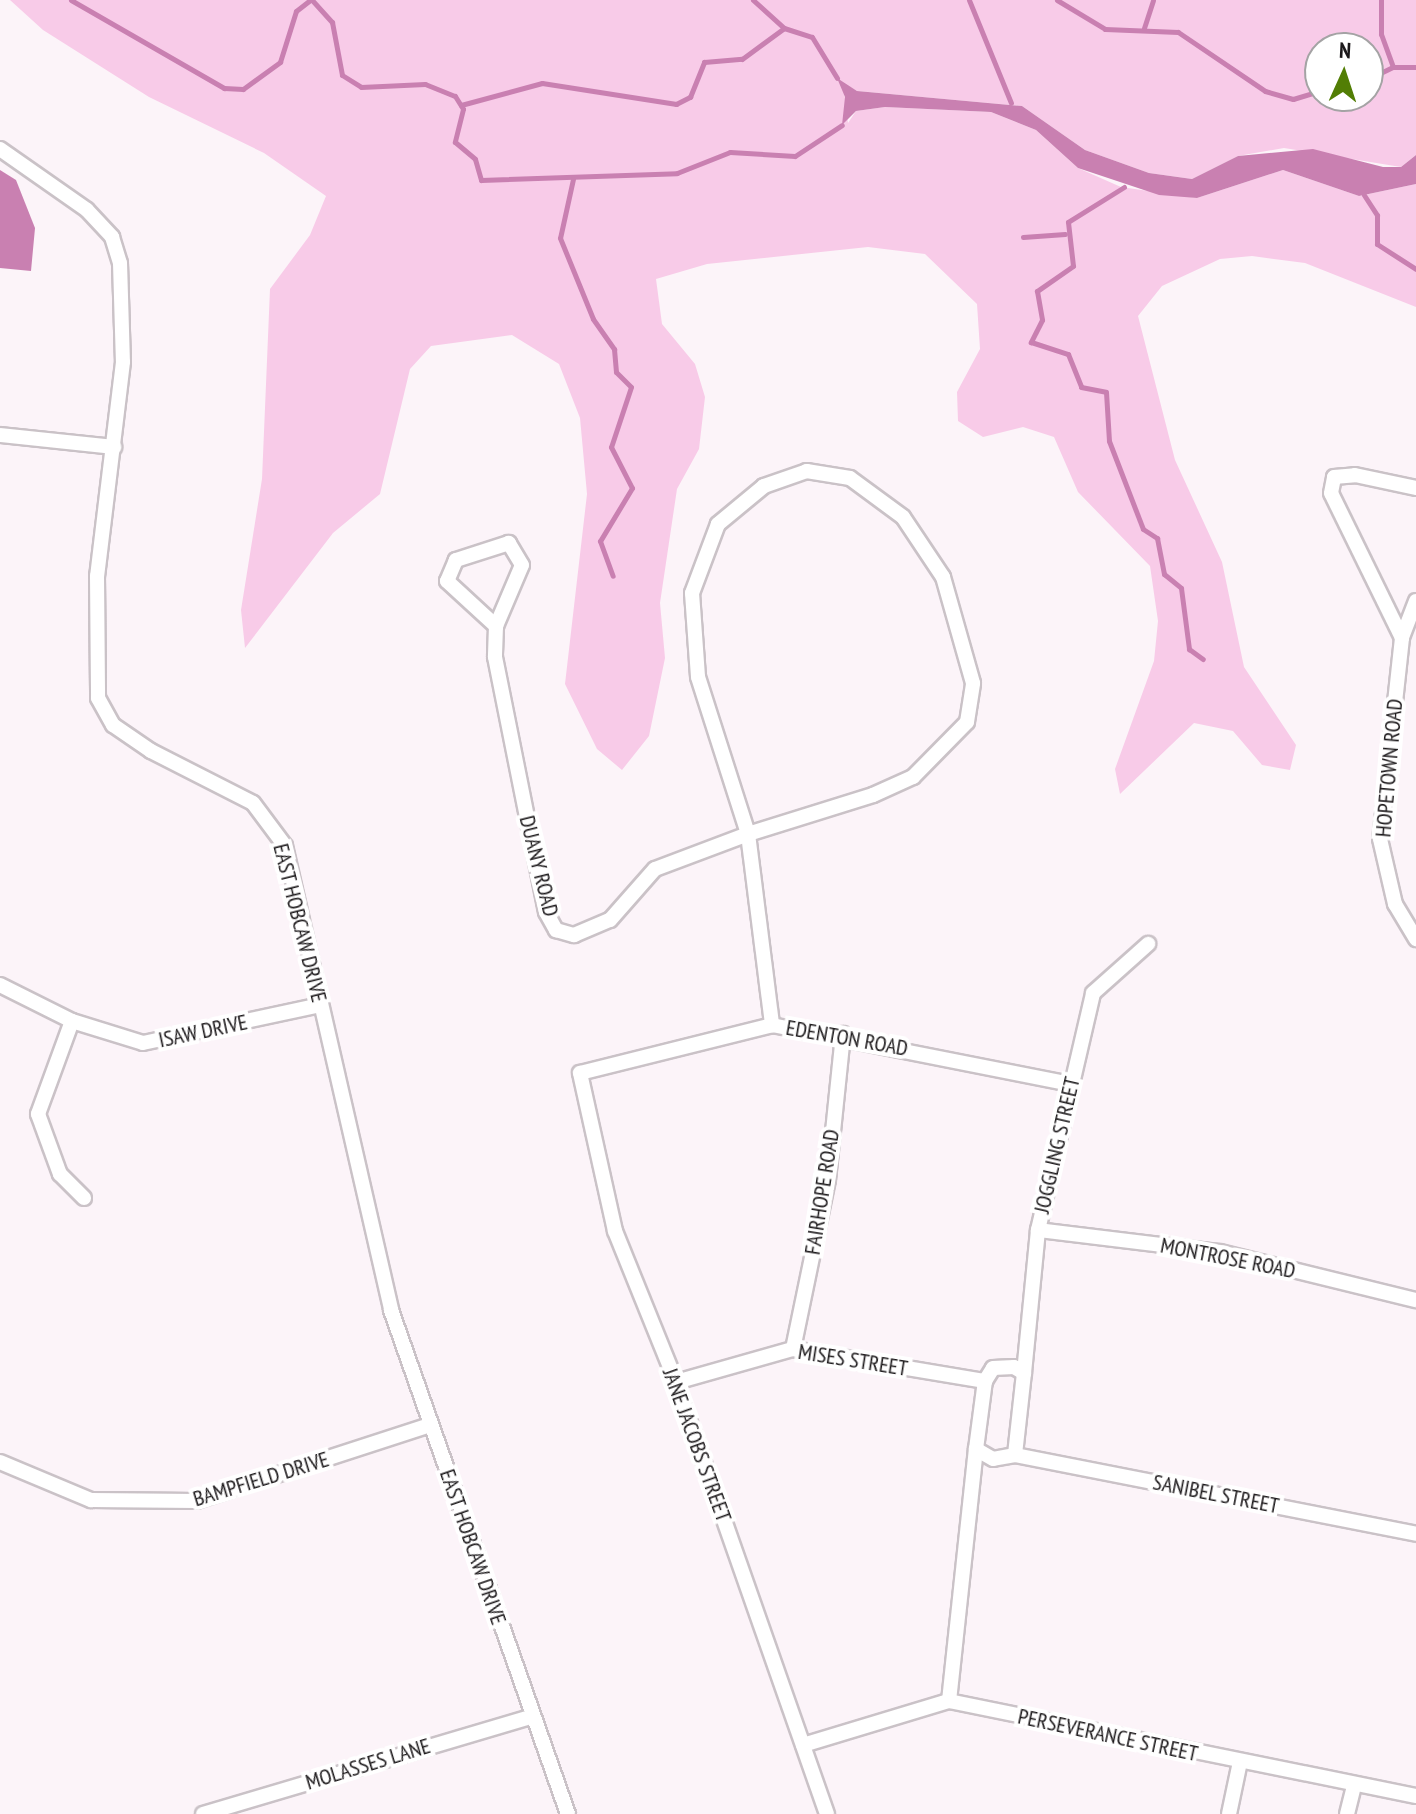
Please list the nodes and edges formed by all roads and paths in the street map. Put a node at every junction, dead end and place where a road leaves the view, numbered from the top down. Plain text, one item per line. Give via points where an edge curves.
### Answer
1 (0, 149) edge
2 (0, 435) edge
3 (114, 447) junction
4 (1416, 488) edge
5 (1416, 601) edge
6 (496, 626) junction
7 (1402, 638) junction
8 (748, 834) junction
9 (1416, 939) edge
10 (1148, 944) dead end
11 (0, 985) edge
12 (321, 1005) junction
13 (72, 1021) junction
14 (772, 1025) junction
15 (843, 1034) junction
16 (580, 1073) joint
17 (1071, 1084) junction
18 (84, 1198) dead end
19 (1038, 1230) junction
20 (1416, 1300) edge
21 (793, 1349) junction
22 (1024, 1373) junction
23 (985, 1381) junction
24 (676, 1382) junction
25 (430, 1425) junction
26 (976, 1449) junction
27 (1015, 1455) junction
28 (0, 1462) edge
29 (1416, 1534) edge
30 (949, 1701) junction
31 (533, 1716) junction
32 (803, 1745) junction
33 (1240, 1762) junction
34 (1354, 1786) junction
35 (1416, 1796) edge
36 (203, 1814) edge
37 (568, 1814) edge
38 (827, 1814) edge
39 (1229, 1814) edge
40 (1347, 1814) edge

1 - 3 street, EAST HOBCAW DRIVE via 62,188 112,237 126,304
2 - 3 street
3 - 12 street, EAST HOBCAW DRIVE via 97,576 98,698 113,725 253,803 276,829
4 - 7 street via 1355,475 1334,477 1331,493
5 - 7 street, HOPETOWN ROAD
6 - 6 street, DUANY ROAD via 522,565 509,543 448,570 455,594
6 - 8 street, DUANY ROAD via 495,657 546,912 556,930 574,935 610,920 633,886 655,869
7 - 9 street, HOPETOWN ROAD via 1380,839 1395,904
8 - 8 street via 913,777 967,722 973,683 943,577 903,517 850,478 807,471 764,486 718,524 692,593 698,677
8 - 14 street
10 - 17 street, JOGGLING STREET via 1093,993
11 - 13 street, ISAW DRIVE
12 - 13 street, ISAW DRIVE via 168,1042 121,1040
12 - 25 street, EAST HOBCAW DRIVE via 391,1310
13 - 18 street via 38,1114 54,1162
14 - 15 street, EDENTON ROAD
14 - 16 street, EDENTON ROAD
15 - 17 street, EDENTON ROAD
15 - 21 street, FAIRHOPE ROAD via 828,1180
16 - 24 street, JANE JACOBS STREET via 615,1231
17 - 19 street, JOGGLING STREET
19 - 20 street, MONTROSE ROAD via 1220,1252
19 - 22 street, JOGGLING STREET
21 - 23 street, MISES STREET
21 - 24 street, MISES STREET
22 - 23 street via 1002,1365
22 - 27 street, JOGGLING STREET
23 - 26 street
24 - 32 street, JANE JACOBS STREET
25 - 28 street, BAMPFIELD DRIVE via 196,1501 91,1500
25 - 31 street, EAST HOBCAW DRIVE
26 - 27 street, SANIBEL STREET via 993,1459
26 - 30 street
27 - 29 street, SANIBEL STREET
30 - 32 street, PERSEVERANCE STREET
30 - 33 street, PERSEVERANCE STREET
31 - 36 street, MOLASSES LANE
31 - 37 street, EAST HOBCAW DRIVE
32 - 38 street, JANE JACOBS STREET
33 - 34 street, PERSEVERANCE STREET
33 - 39 street
34 - 35 street, PERSEVERANCE STREET
34 - 40 street

